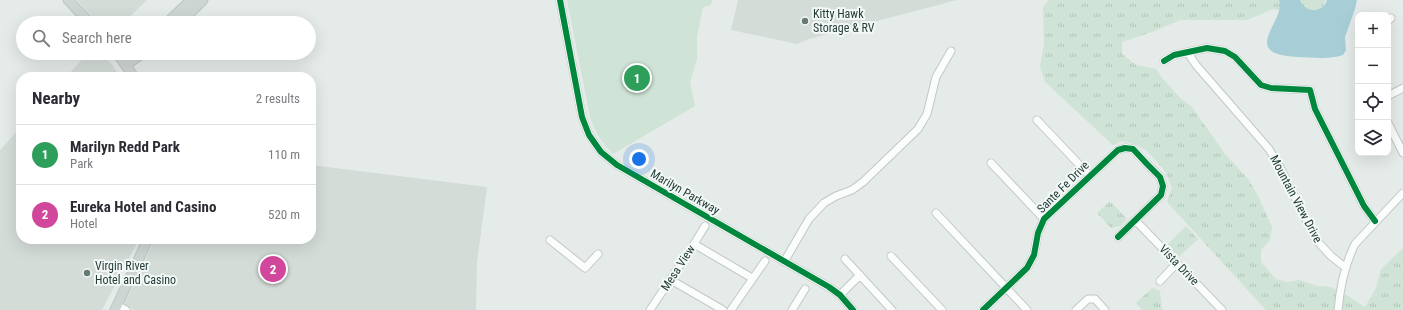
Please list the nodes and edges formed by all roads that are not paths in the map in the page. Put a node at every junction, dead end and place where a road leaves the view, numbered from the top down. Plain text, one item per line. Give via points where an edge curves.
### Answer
1 (68, 0) edge
2 (191, 0) edge
3 (203, 0) edge
4 (560, 0) edge
5 (83, 16) edge
6 (174, 16) edge
7 (187, 16) edge
8 (950, 51) dead end
9 (1188, 52) junction
10 (124, 60) edge
11 (1164, 61) dead end
12 (131, 72) edge
13 (1403, 88) edge
14 (1391, 94) edge
15 (1037, 120) dead end
16 (1391, 129) edge
17 (1403, 153) edge
18 (991, 163) dead end
19 (1090, 176) junction
20 (1403, 193) edge
21 (936, 213) dead end
22 (1044, 219) junction
23 (1135, 220) junction
24 (1375, 222) junction
25 (705, 226) dead end
26 (1118, 237) dead end
27 (550, 240) dead end
28 (146, 244) edge
29 (694, 244) junction
30 (598, 254) dead end
31 (891, 256) dead end
32 (845, 259) dead end
33 (765, 261) dead end
34 (784, 262) junction
35 (1177, 263) junction
36 (1346, 268) junction
37 (860, 276) junction
38 (752, 278) junction
39 (671, 280) junction
40 (1160, 281) dead end
41 (1006, 288) junction
42 (805, 289) dead end
43 (840, 295) junction
44 (116, 308) edge
45 (795, 309) edge
46 (1219, 309) edge
47 (126, 310) edge
48 (650, 310) edge
49 (723, 310) edge
50 (731, 310) edge
51 (853, 310) edge
52 (892, 310) edge
53 (942, 310) edge
54 (983, 310) edge
55 (1027, 310) edge
56 (1076, 310) edge
57 (1105, 310) edge
58 (1338, 310) edge

1 - 5 main road
2 - 6 main road
3 - 7 main road
4 - 34 street, Marilyn Parkway via 582,116 589,135 601,152 617,165
8 - 34 street via 936,76 927,114 918,129 863,182 824,203 809,219
9 - 11 street via 1174,55
9 - 24 street via 1207,48 1225,51 1235,57 1261,85 1310,90 1315,109 1364,206
9 - 36 street, Mountain View Drive via 1196,65 1268,148 1316,240
10 - 12 main road
13 - 14 street
15 - 19 street
16 - 17 street
18 - 22 street
19 - 22 street, Sante Fe Drive
19 - 23 street, Sante Fe Drive via 1118,150 1133,149 1160,177 1163,186 1161,195
20 - 24 street
21 - 41 street
22 - 41 street, Sante Fe Drive via 1038,233 1034,255 1027,268
23 - 26 street, Sante Fe Drive
23 - 35 street, Vista Drive
24 - 36 street via 1355,244
25 - 29 street, Mesa View
27 - 30 street via 585,268
28 - 44 main road
29 - 38 street
29 - 39 street, Mesa View
31 - 53 street
32 - 37 street
33 - 38 street
34 - 43 street, Marilyn Parkway
35 - 40 street
35 - 46 street, Vista Drive
36 - 58 street
37 - 43 street
37 - 52 street
38 - 50 street
39 - 48 street, Mesa View
39 - 49 street
41 - 54 street, Sante Fe Drive
41 - 55 street
42 - 45 street
43 - 51 street, Marilyn Parkway
44 - 47 street
56 - 57 street via 1088,299 1095,299

